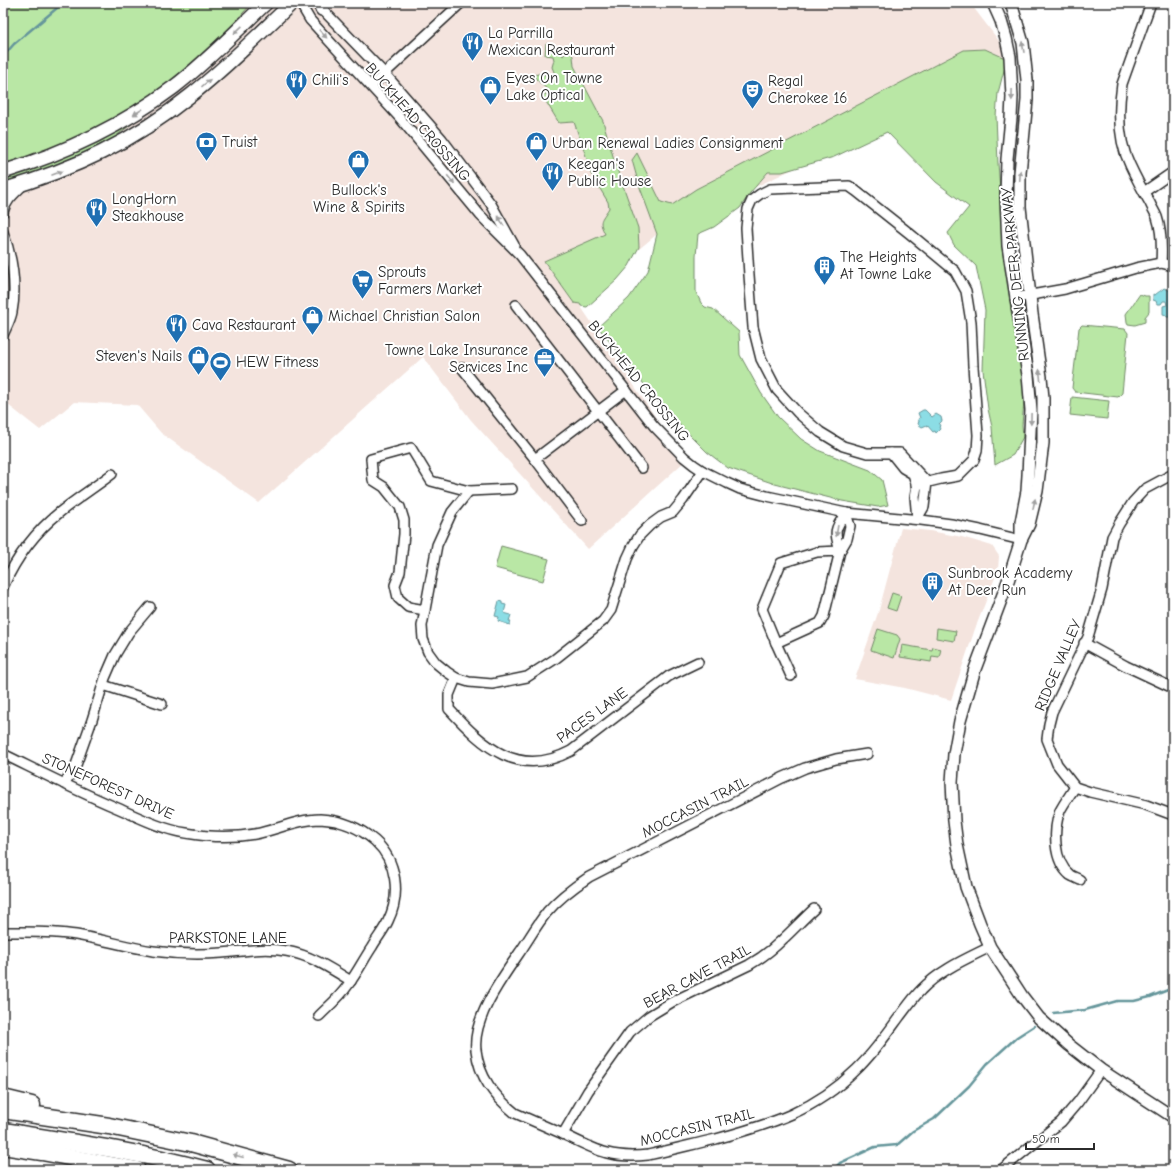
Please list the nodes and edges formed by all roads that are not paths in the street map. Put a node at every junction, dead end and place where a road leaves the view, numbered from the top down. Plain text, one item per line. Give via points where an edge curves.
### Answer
1 (266, 3) edge
2 (292, 3) edge
3 (300, 3) edge
4 (461, 3) edge
5 (993, 3) edge
6 (1011, 3) edge
7 (1151, 3) edge
8 (319, 5) edge
9 (385, 74) junction
10 (371, 86) junction
11 (3, 172) edge
12 (1173, 172) edge
13 (25, 184) junction
14 (3, 190) edge
15 (1144, 192) junction
16 (3, 212) edge
17 (3, 231) edge
18 (520, 255) junction
19 (1161, 262) junction
20 (1173, 266) edge
21 (1030, 295) junction
22 (1015, 298) junction
23 (516, 305) dead end
24 (3, 335) edge
25 (462, 368) dead end
26 (626, 390) junction
27 (599, 411) junction
28 (891, 453) junction
29 (535, 459) junction
30 (642, 468) dead end
31 (703, 471) junction
32 (112, 474) dead end
33 (1173, 474) edge
34 (927, 482) junction
35 (916, 485) junction
36 (512, 489) dead end
37 (469, 491) junction
38 (846, 512) junction
39 (917, 519) junction
40 (582, 521) dead end
41 (1021, 540) junction
42 (840, 551) junction
43 (3, 587) edge
44 (150, 607) dead end
45 (425, 610) junction
46 (776, 643) junction
47 (1084, 644) junction
48 (698, 662) dead end
49 (791, 676) dead end
50 (456, 678) junction
51 (103, 685) junction
52 (1173, 688) edge
53 (162, 704) dead end
54 (3, 754) edge
55 (867, 754) dead end
56 (64, 784) junction
57 (1075, 787) junction
58 (1173, 815) edge
59 (1080, 880) dead end
60 (814, 909) dead end
61 (3, 932) edge
62 (990, 948) junction
63 (351, 981) junction
64 (319, 1016) dead end
65 (1101, 1070) junction
66 (3, 1098) edge
67 (3, 1110) edge
68 (1173, 1117) edge
69 (109, 1126) junction
70 (3, 1131) edge
71 (563, 1134) junction
72 (3, 1146) edge
73 (3, 1157) edge
74 (85, 1170) edge
75 (137, 1170) edge
76 (207, 1170) edge
77 (290, 1170) edge
78 (1001, 1170) edge

1 -> 11 main road via 192,71 137,112 78,144
13 -> 2 main road via 91,158 166,114 218,73
3 -> 10 street, BUCKHEAD CROSSING via 310,20
4 - 9 street
5 -> 22 street, RUNNING DEER PARKWAY via 1006,38 1012,76 1006,197 1008,246
21 -> 6 street, RUNNING DEER PARKWAY via 1019,190 1027,80 1023,43
7 - 15 street via 1122,84 1120,98 1123,144 1129,164
8 - 9 street, BUCKHEAD CROSSING
9 - 10 street
18 -> 9 street, BUCKHEAD CROSSING via 491,204 456,157
10 -> 18 street, BUCKHEAD CROSSING via 480,215
12 - 15 street
13 - 14 main road
13 - 16 street via 9,198
15 - 19 street via 1160,229
17 - 24 street via 10,253 14,292 12,313
18 - 26 street, BUCKHEAD CROSSING
19 - 20 street
19 - 21 street via 1065,289
21 - 22 street
41 -> 21 street, RUNNING DEER PARKWAY via 1033,508 1043,443 1043,398
22 -> 41 street, RUNNING DEER PARKWAY via 1031,410
23 - 27 street
25 - 29 street
26 - 27 street
26 - 31 street, BUCKHEAD CROSSING via 663,436
27 - 29 street
27 - 30 street
28 - 34 street via 900,453
28 - 34 street via 867,452 843,446 820,432 777,390 761,360 754,327 746,228 748,209 752,200 770,189 849,186 955,271 966,291 971,322 977,451 974,460 958,476
28 - 35 street via 903,468 913,474
29 - 40 street
31 - 38 street, BUCKHEAD CROSSING via 754,493
31 - 50 street via 673,512 650,525 640,535 627,559 611,610 603,621 555,659 527,677 492,684
32 - 43 street via 58,513 39,531 11,570
33 - 47 street, RIDGE VALLEY via 1145,490 1132,502 1112,537 1095,616
34 - 35 street
34 - 39 street via 924,507
35 - 39 street
36 - 37 street
37 - 45 street via 452,512 436,544
37 - 45 street via 431,481 411,448 371,459 373,480 384,488 400,507 404,520 400,572 395,584 398,598 408,607
38 - 39 street, BUCKHEAD CROSSING
38 - 42 street via 850,526 847,539
39 - 41 street, BUCKHEAD CROSSING
41 - 62 street, RUNNING DEER PARKWAY via 964,704 956,737 953,769 954,821 961,870
42 - 46 street via 820,623
42 - 46 street via 817,552 781,564 762,609
44 - 51 street via 122,644
45 - 50 street via 422,626 428,652 436,663
46 - 49 street
47 - 52 street
47 - 57 street, RIDGE VALLEY via 1052,712 1048,739 1057,764
48 - 50 street, PACES LANE via 669,676 571,751 546,761 532,762 506,756 490,747 449,709 449,695
51 - 53 street
51 - 56 street via 76,766
54 - 56 street, STONEFOREST DRIVE
55 - 71 street, MOCCASIN TRAIL via 836,759 782,778 589,877 547,912 496,987 481,1019 476,1049 480,1072 504,1104 515,1112
56 - 63 street, STONEFOREST DRIVE via 158,826 184,833 238,836 318,819 332,820 358,828 379,845 387,856 393,868 395,895 388,922
57 - 58 street via 1146,805
57 - 59 street via 1060,811 1056,851 1069,874
60 - 71 street, BEAR CAVE TRAIL via 761,958 672,1002 630,1032 588,1091
61 - 63 street, PARKSTONE LANE via 76,935 123,946 180,954 273,949 312,959
62 - 65 street, RUNNING DEER PARKWAY via 1039,1018 1068,1045
62 - 71 street, MOCCASIN TRAIL via 947,969 928,983 855,1071 828,1093 791,1115 739,1133 664,1152 633,1156 598,1151
63 - 64 street, STONEFOREST DRIVE
65 - 68 street, RUNNING DEER PARKWAY
65 - 78 street via 1061,1122
66 - 69 highway
67 - 69 highway
77 -> 69 highway
70 - 76 highway via 113,1149
72 - 75 highway
73 - 74 highway

